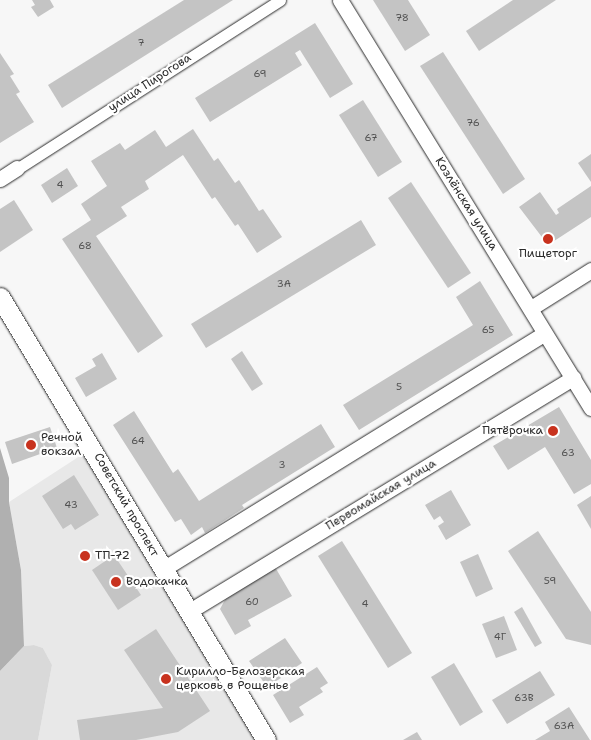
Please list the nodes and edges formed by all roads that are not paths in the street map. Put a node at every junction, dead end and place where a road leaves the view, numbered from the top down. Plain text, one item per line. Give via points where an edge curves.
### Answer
1 (280, 0) edge
2 (340, 0) edge
3 (18, 168) joint
4 (0, 179) edge
5 (591, 270) edge
6 (0, 297) edge
7 (531, 308) junction
8 (544, 334) junction
9 (573, 378) junction
10 (586, 388) edge
11 (591, 408) edge
12 (164, 569) junction
13 (188, 612) junction
14 (266, 740) edge

1 - 3 street, улица Пирогова
2 - 7 street, Козлёнская улица
3 - 4 street, улица Пирогова
5 - 7 street
6 - 12 street, Советский проспект
7 - 8 street, Козлёнская улица
8 - 9 street, Козлёнская улица
8 - 12 street
9 - 10 street, Козлёнская улица
9 - 13 street, Первомайская улица
10 - 11 street, Козлёнская улица
12 - 13 street, Советский проспект
13 - 14 street, Советский проспект

